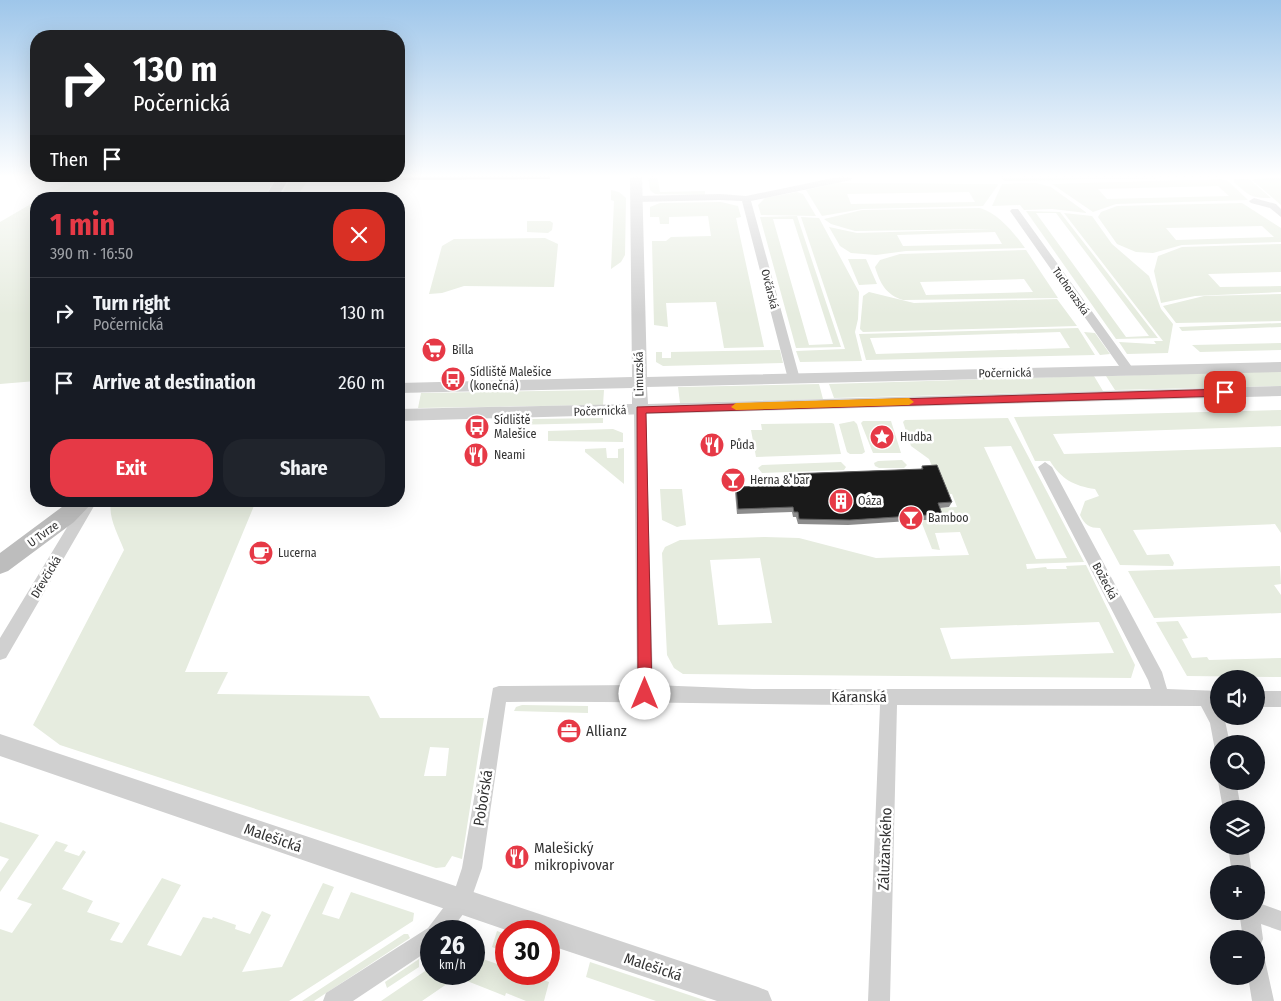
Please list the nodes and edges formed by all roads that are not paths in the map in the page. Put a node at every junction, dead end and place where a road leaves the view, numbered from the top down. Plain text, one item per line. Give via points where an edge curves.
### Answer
1 (638, 222) edge
2 (752, 222) edge
3 (1023, 222) edge
4 (1281, 367) edge
5 (1128, 370) junction
6 (794, 379) junction
7 (640, 383) junction
8 (405, 388) edge
9 (1281, 391) edge
10 (640, 410) junction
11 (405, 415) edge
12 (1045, 467) dead end
13 (76, 507) edge
14 (86, 507) edge
15 (0, 565) edge
16 (0, 652) edge
17 (499, 694) joint
18 (645, 694) junction
19 (888, 697) junction
20 (1161, 697) junction
21 (1210, 699) edge
22 (1265, 699) edge
23 (1281, 699) edge
24 (0, 745) edge
25 (460, 901) junction
26 (1265, 916) edge
27 (445, 920) edge
28 (514, 920) edge
29 (1281, 922) edge
30 (560, 936) edge
31 (420, 944) edge
32 (1260, 985) edge
33 (334, 1001) edge
34 (758, 1001) edge
35 (879, 1001) edge
36 (1263, 1001) edge

1 - 7 street, Limuzská
2 - 6 street, Ovčárská
3 - 5 street, Tuchorazská
4 - 5 street, Počernická
5 - 6 street, Počernická
6 - 7 street, Počernická
7 - 8 street, Počernická
7 - 10 street, Limuzská
9 - 10 street, Počernická
10 - 11 street, Počernická
10 - 18 street, Limuzská
12 - 20 street, Božecká via 1156,678
13 - 15 main road, U Tvrze
14 - 16 street, Dřevčická
17 - 18 street, Káranská
17 - 25 street, Pobořská via 472,868
18 - 19 street, Káranská
19 - 20 street, Káranská
19 - 35 street, Zálužanského via 890,716
20 - 21 street, Káranská
22 - 23 street
24 - 25 street, Malešická
25 - 27 street, Pobořská
25 - 28 street, Malešická
26 - 29 street
30 - 34 street, Malešická
31 - 33 street
32 - 36 street

